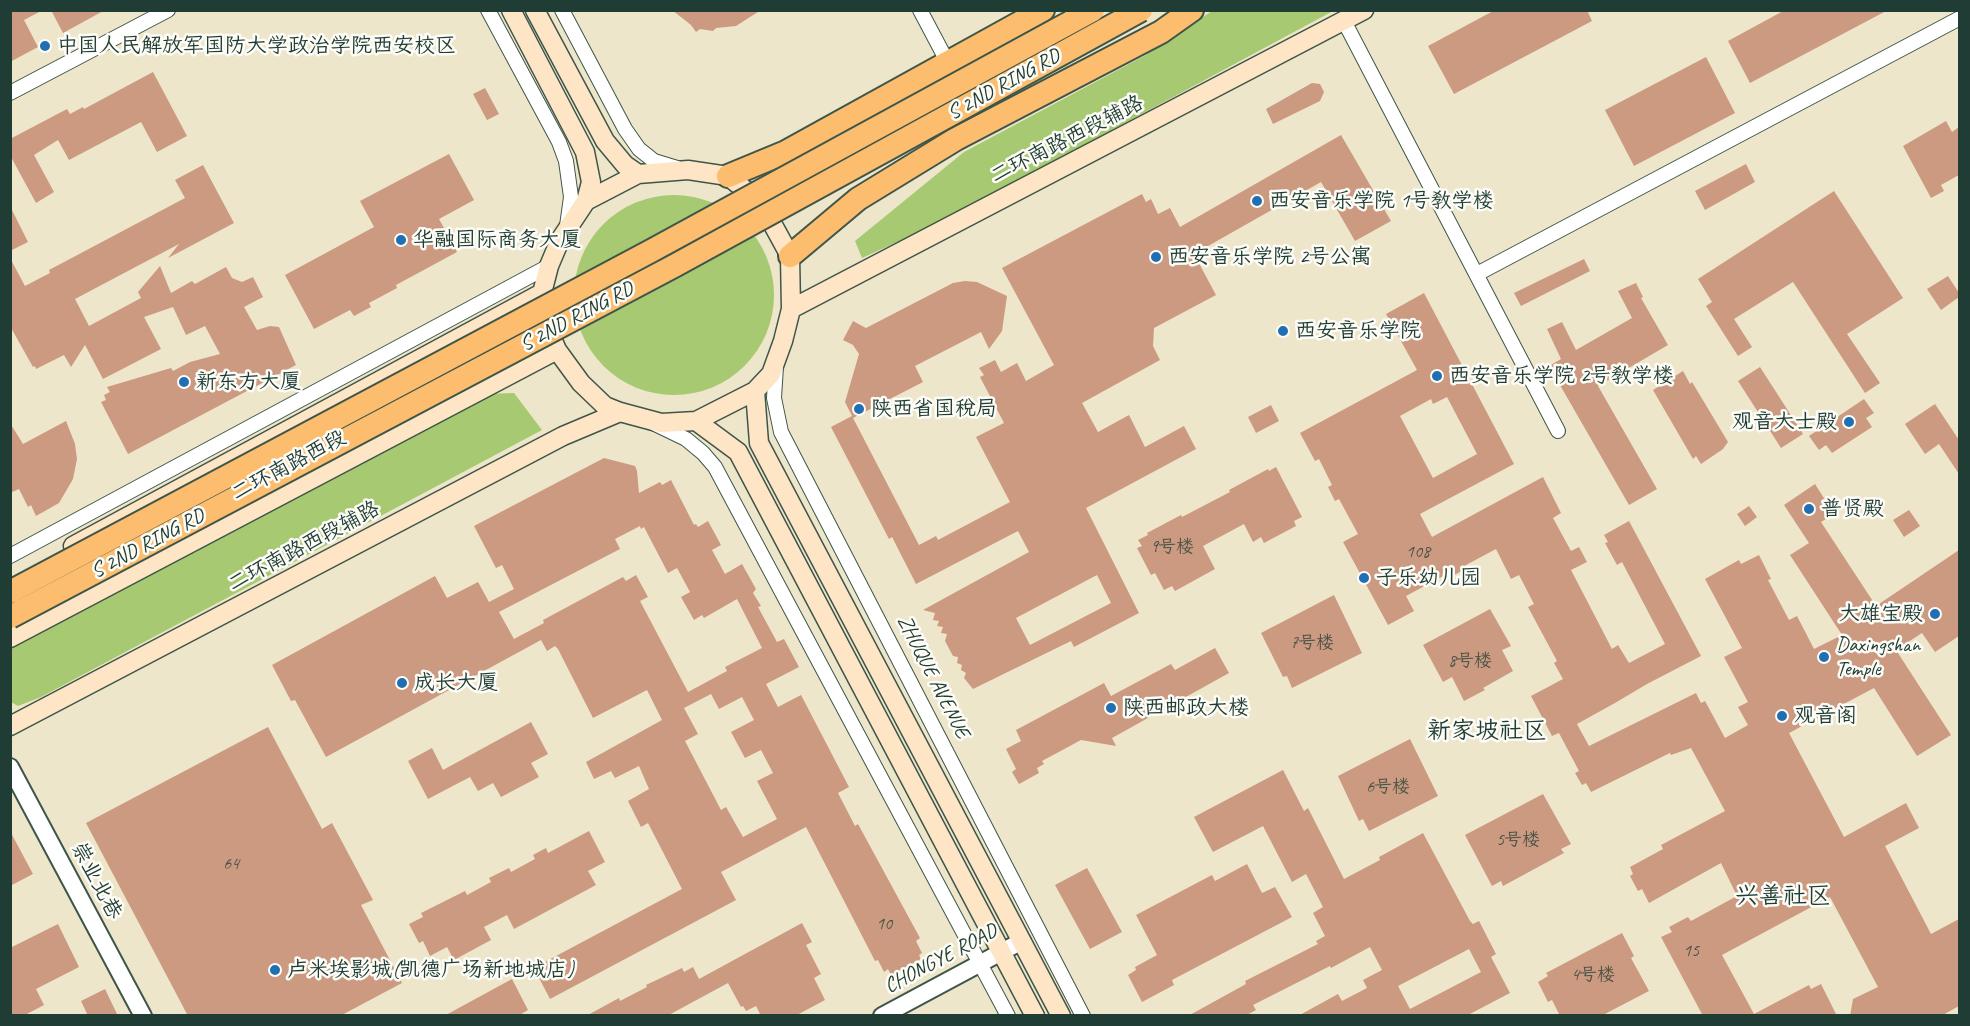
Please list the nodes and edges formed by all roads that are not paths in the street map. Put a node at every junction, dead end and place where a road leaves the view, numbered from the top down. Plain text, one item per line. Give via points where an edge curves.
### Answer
1 (168, 10) edge
2 (488, 10) edge
3 (512, 10) edge
4 (535, 10) edge
5 (562, 10) edge
6 (920, 10) edge
7 (1093, 10) edge
8 (1141, 10) edge
9 (1192, 10) edge
10 (1365, 10) edge
11 (1038, 14) edge
12 (1959, 18) edge
13 (1344, 21) junction
14 (948, 63) junction
15 (10, 93) edge
16 (688, 170) junction
17 (638, 174) junction
18 (728, 176) junction
19 (586, 201) junction
20 (566, 230) junction
21 (790, 256) junction
22 (549, 266) junction
23 (1477, 274) junction
24 (542, 293) junction
25 (791, 309) junction
26 (557, 350) junction
27 (779, 352) junction
28 (755, 391) junction
29 (621, 412) junction
30 (645, 419) junction
31 (696, 421) junction
32 (1558, 431) dead end
33 (10, 556) edge
34 (10, 580) edge
35 (10, 592) edge
36 (10, 617) edge
37 (10, 638) edge
38 (10, 726) edge
39 (10, 767) edge
40 (1022, 942) junction
41 (1002, 952) junction
42 (980, 964) junction
43 (143, 1016) edge
44 (882, 1016) edge
45 (1008, 1016) edge
46 (1035, 1016) edge
47 (1060, 1016) edge
48 (1083, 1016) edge

1 - 15 street
2 - 20 street via 566,161 571,197
3 - 19 main road via 585,153 591,182
4 - 17 main road via 605,141
5 - 16 street via 639,149 654,161
6 - 14 street
7 - 35 highway, S 2ND RING RD, bridge via 651,251
8 - 36 highway, S 2ND RING RD, bridge via 674,266
9 - 21 highway via 1161,32 956,139 858,199
10 - 13 main road, 二环南路西段辅路
11 - 14 highway
12 - 23 street
13 - 23 street
13 - 25 main road, 二环南路西段辅路
14 - 18 highway via 786,152
16 - 17 main road
16 - 18 main road
17 - 19 main road
18 - 21 main road via 761,203
19 - 20 main road
20 - 22 main road
21 - 25 main road
22 - 24 main road
22 - 33 street
23 - 32 street
24 - 26 main road via 544,320
24 - 34 main road, 二环南路西段
25 - 27 main road
26 - 29 main road via 581,383 606,406
26 - 37 main road, 二环南路西段
27 - 28 main road via 771,374
27 - 48 street, ZHUQUE AVENUE via 774,398 782,432
28 - 31 main road
28 - 40 main road, ZHUQUE AVENUE via 759,443
29 - 30 main road
29 - 38 main road, 二环南路西段辅路 via 563,436
30 - 31 main road via 661,423
30 - 42 street via 686,439 715,467
31 - 41 main road via 738,452
39 - 43 street, 崇业北巷
40 - 41 street, CHONGYE ROAD
40 - 47 main road, ZHUQUE AVENUE
41 - 42 street, CHONGYE ROAD
41 - 46 main road
42 - 44 street, CHONGYE ROAD
42 - 45 street

